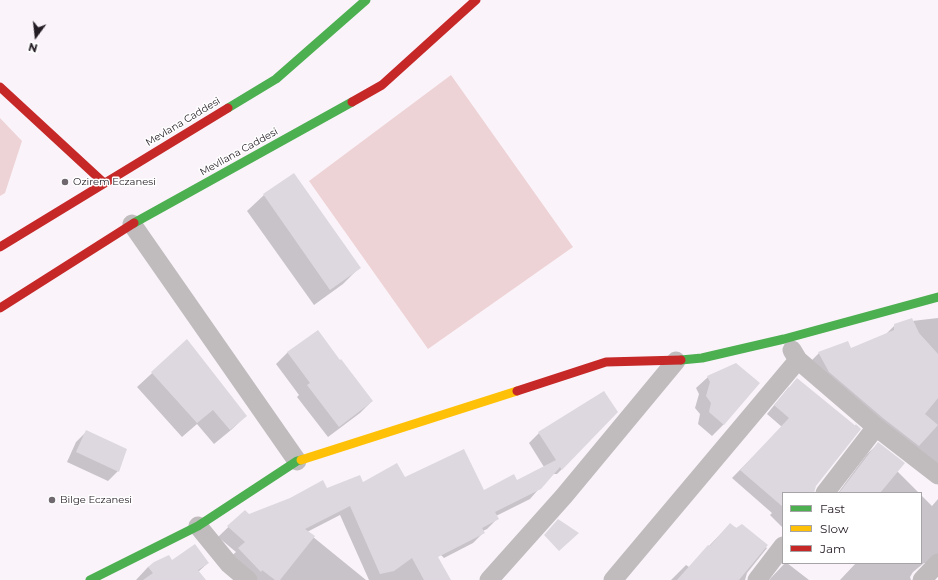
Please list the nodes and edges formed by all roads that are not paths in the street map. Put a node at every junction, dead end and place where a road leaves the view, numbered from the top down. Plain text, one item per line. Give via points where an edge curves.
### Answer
1 (366, 0) edge
2 (476, 0) edge
3 (0, 87) edge
4 (104, 183) junction
5 (132, 224) junction
6 (0, 247) edge
7 (938, 297) edge
8 (0, 308) edge
9 (784, 339) junction
10 (798, 360) junction
11 (676, 361) junction
12 (876, 427) junction
13 (297, 461) junction
14 (938, 475) edge
15 (826, 492) edge
16 (198, 526) junction
17 (782, 547) edge
18 (938, 563) edge
19 (90, 580) edge
20 (248, 580) edge
21 (489, 580) edge
22 (613, 580) edge
23 (757, 580) edge
24 (922, 580) edge

1 - 4 street, Mevlana Caddesi via 276,79
2 - 5 street, Mevllana Caddesi via 382,85
3 - 4 street
4 - 6 street, Mevlana Caddesi
5 - 8 street, Mevllana Caddesi
5 - 13 street
7 - 9 street
9 - 10 street
9 - 11 street via 702,358
10 - 12 street
10 - 22 street
11 - 13 street via 606,362
11 - 21 street via 564,496
12 - 14 street
12 - 15 street
13 - 16 street
16 - 19 street
16 - 20 street via 229,564
17 - 23 street
18 - 24 street

